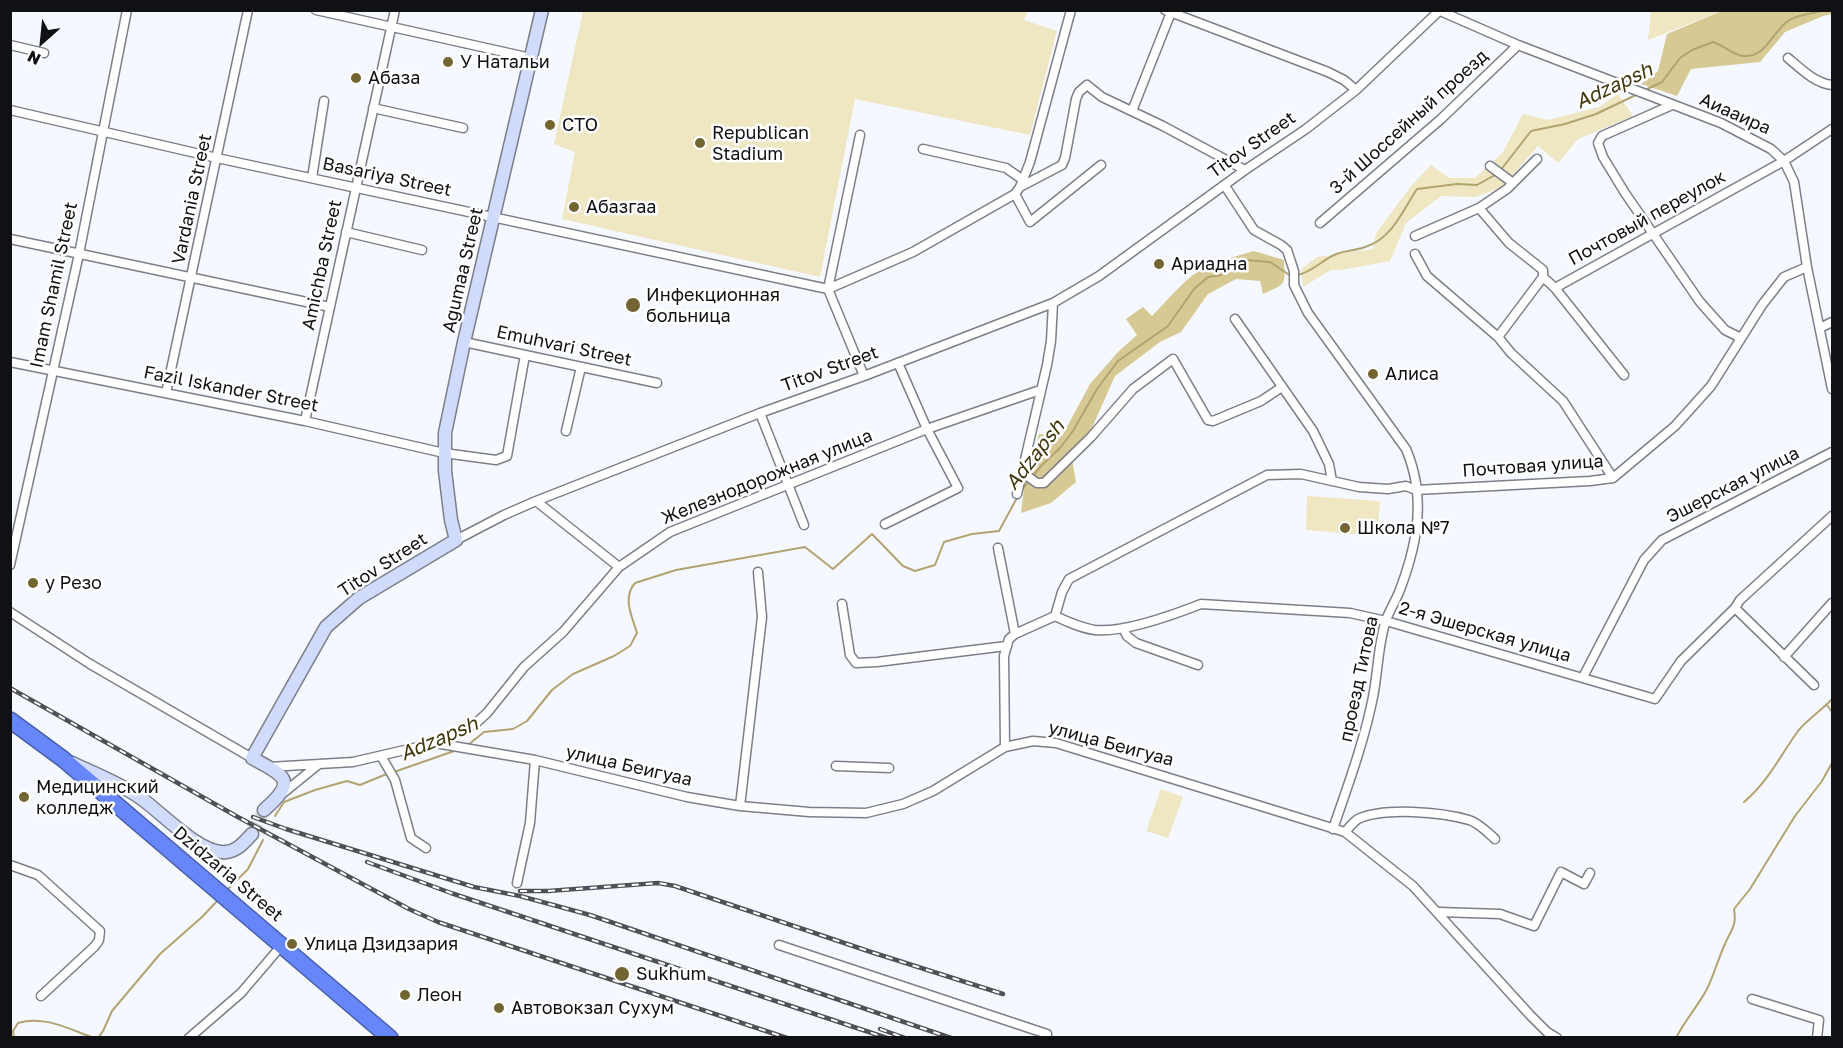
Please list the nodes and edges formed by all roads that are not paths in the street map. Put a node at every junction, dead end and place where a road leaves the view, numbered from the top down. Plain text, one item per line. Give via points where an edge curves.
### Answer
1 (127, 10) edge
2 (248, 10) edge
3 (316, 10) edge
4 (395, 10) edge
5 (542, 10) edge
6 (1071, 10) edge
7 (1169, 11) edge
8 (1438, 11) edge
9 (391, 27) junction
10 (10, 45) edge
11 (1518, 45) junction
12 (44, 53) dead end
13 (531, 58) junction
14 (1788, 58) dead end
15 (1833, 85) edge
16 (1356, 90) junction
17 (324, 101) dead end
18 (1672, 105) junction
19 (373, 108) junction
20 (10, 110) edge
21 (1132, 111) junction
22 (463, 128) dead end
23 (1833, 129) edge
24 (102, 131) junction
25 (860, 135) dead end
26 (923, 149) dead end
27 (217, 158) junction
28 (1537, 159) dead end
29 (1784, 161) junction
30 (1101, 165) dead end
31 (1491, 166) dead end
32 (1245, 170) junction
33 (312, 178) junction
34 (1512, 183) junction
35 (1225, 186) junction
36 (356, 187) junction
37 (1019, 187) junction
38 (1479, 207) junction
39 (494, 218) junction
40 (1320, 223) dead end
41 (346, 232) junction
42 (1652, 233) junction
43 (1415, 236) dead end
44 (10, 239) edge
45 (422, 250) dead end
46 (80, 254) junction
47 (1415, 254) dead end
48 (1807, 267) junction
49 (1543, 277) junction
50 (192, 278) junction
51 (1555, 288) junction
52 (828, 289) junction
53 (1053, 303) junction
54 (330, 307) junction
55 (1235, 319) dead end
56 (1833, 322) edge
57 (1820, 328) junction
58 (1498, 337) junction
59 (1741, 338) junction
60 (464, 342) junction
61 (525, 355) junction
62 (10, 362) edge
63 (898, 363) junction
64 (581, 367) junction
65 (55, 371) junction
66 (1624, 375) dead end
67 (864, 376) junction
68 (657, 383) dead end
69 (1282, 387) junction
70 (1833, 389) edge
71 (1040, 390) junction
72 (166, 393) junction
73 (760, 413) junction
74 (305, 421) junction
75 (927, 429) junction
76 (566, 431) dead end
77 (1833, 452) edge
78 (444, 453) junction
79 (1025, 475) junction
80 (1613, 478) junction
81 (1332, 481) junction
82 (787, 484) junction
83 (1416, 490) junction
84 (1017, 494) dead end
85 (536, 501) junction
86 (1833, 516) edge
87 (885, 524) dead end
88 (804, 525) dead end
89 (456, 540) junction
90 (998, 548) dead end
91 (10, 565) edge
92 (619, 567) junction
93 (758, 572) dead end
94 (1833, 603) edge
95 (842, 604) dead end
96 (1735, 608) junction
97 (10, 612) edge
98 (1055, 616) junction
99 (1386, 621) junction
100 (1123, 628) junction
101 (1015, 634) junction
102 (1006, 646) junction
103 (1784, 657) junction
104 (1198, 665) dead end
105 (1583, 677) junction
106 (1814, 685) dead end
107 (10, 720) edge
108 (435, 743) junction
109 (1005, 747) junction
110 (252, 758) junction
111 (63, 759) junction
112 (383, 760) junction
113 (535, 760) junction
114 (319, 764) junction
115 (836, 766) dead end
116 (269, 767) junction
117 (889, 768) dead end
118 (282, 795) junction
119 (740, 806) junction
120 (264, 810) tunnel mouth
121 (1333, 829) junction
122 (1345, 832) junction
123 (252, 834) tunnel mouth
124 (1495, 839) dead end
125 (198, 845) junction
126 (426, 848) dead end
127 (183, 862) junction
128 (10, 865) edge
129 (1590, 873) dead end
130 (517, 883) dead end
131 (1439, 912) junction
132 (282, 945) junction
133 (779, 945) dead end
134 (41, 996) dead end
135 (1752, 999) dead end
136 (1047, 1034) dead end
137 (189, 1038) edge
138 (390, 1038) edge
139 (1557, 1038) edge
140 (1817, 1038) edge

1 - 24 street, Imam Shamil Street
2 - 27 street, Vardania Street
3 - 9 street
4 - 9 street, Amichba Street
5 - 13 street, Agumaa Street
6 - 37 street via 1030,162
7 - 16 street via 1328,72
7 - 21 street
8 - 11 street, Аиааира
8 - 16 street, Titov Street
9 - 13 street
9 - 19 street, Amichba Street
10 - 12 street
11 - 18 street, Аиааира
11 - 40 street, 3-й Шоссейный проезд via 1441,119
13 - 39 street, Agumaa Street
14 - 15 street via 1815,79
16 - 32 street, Titov Street
17 - 33 street
18 - 29 street, Аиааира via 1739,132 1771,149
18 - 42 street via 1602,136 1598,143
19 - 22 street
19 - 36 street, Amichba Street
20 - 24 street, Basariya Street
21 - 32 street
21 - 37 street via 1087,85 1076,99 1062,165
23 - 29 street, Почтовый переулок
24 - 27 street, Basariya Street
24 - 46 street, Imam Shamil Street
25 - 52 street
26 - 37 street via 1006,168
27 - 33 street, Basariya Street
27 - 50 street, Vardania Street
28 - 34 street
29 - 42 street, Почтовый переулок
29 - 48 street via 1794,182
30 - 37 street via 1030,222
31 - 34 street
32 - 35 street, Titov Street
33 - 36 street, Basariya Street
34 - 38 street
35 - 53 street, Titov Street via 1099,276
35 - 83 street, проезд Титова via 1254,230 1287,250 1294,285 1308,313 1406,449
36 - 39 street, Basariya Street
36 - 41 street, Amichba Street
37 - 52 street via 913,252
38 - 43 street
38 - 49 street, Почтовый переулок via 1509,243 1542,270
39 - 52 street, Basariya Street
39 - 60 street, Agumaa Street
41 - 45 street
41 - 54 street, Amichba Street
42 - 51 street, Почтовый переулок
42 - 59 street via 1714,320
44 - 46 street
46 - 50 street
46 - 65 street, Imam Shamil Street
47 - 58 street via 1426,276
48 - 57 street
48 - 59 street, Почтовая улица via 1784,277
49 - 51 street, Почтовый переулок
49 - 58 street
50 - 54 street
50 - 72 street, Vardania Street
51 - 66 street
52 - 67 street
53 - 63 street, Titov Street
53 - 71 street via 1051,341
54 - 74 street, Amichba Street
55 - 69 street
56 - 57 street
57 - 70 street
58 - 80 street via 1563,401
59 - 80 street, Почтовая улица via 1692,409
60 - 61 street, Emuhvari Street
60 - 78 street, Agumaa Street
61 - 64 street, Emuhvari Street
61 - 78 street, Fazil Iskander Street via 507,456 496,460
62 - 65 street, Fazil Iskander Street
63 - 67 street, Titov Street
63 - 75 street
64 - 68 street, Emuhvari Street
64 - 76 street
65 - 72 street, Fazil Iskander Street
65 - 91 street, Imam Shamil Street
67 - 73 street, Titov Street
69 - 79 street via 1212,422 1173,359 1132,389 1044,483
69 - 81 street via 1312,431 1329,464
71 - 75 street, Железнодорожная улица
71 - 79 street
72 - 74 street, Fazil Iskander Street
73 - 82 street
73 - 85 street, Titov Street
74 - 78 street, Fazil Iskander Street
75 - 82 street, Железнодорожная улица
75 - 87 street via 958,488
77 - 105 street, Эшерская улица via 1662,540 1644,560
78 - 89 street, Agumaa Street
79 - 84 street
80 - 83 street, Почтовая улица
81 - 83 street, Почтовая улица via 1359,487 1406,486
81 - 98 street, Почтовая улица via 1301,474 1267,475 1069,579
82 - 88 street
82 - 92 street, Железнодорожная улица via 670,532
83 - 99 street, проезд Титова via 1419,513 1412,553
85 - 89 street, Titov Street
85 - 92 street
86 - 96 street, 2-я Эшерская улица
89 - 110 street, Titov Street via 359,598 326,627
90 - 101 street
92 - 108 street, Железнодорожная улица via 476,724
93 - 119 street via 762,617
94 - 103 street
95 - 102 street via 850,655 856,663
96 - 103 street
96 - 105 street, 2-я Эшерская улица via 1681,661 1655,699
97 - 110 street via 90,664
98 - 100 street, 2-я Эшерская улица via 1093,630
98 - 101 street
99 - 100 street, 2-я Эшерская улица via 1350,613 1201,604
99 - 105 street, 2-я Эшерская улица
99 - 121 street, проезд Титова via 1367,723
100 - 104 street via 1136,643
101 - 102 street
102 - 109 street
103 - 106 street
107 - 111 highway, Dzidzaria Street
108 - 112 street
108 - 113 street, улица Беигуаа
109 - 119 street, улица Беигуаа via 933,792 866,813
109 - 121 street, улица Беигуаа via 1033,741 1056,742
110 - 116 street
111 - 125 street via 141,798
111 - 127 highway, Dzidzaria Street
112 - 114 street
112 - 126 street via 395,780 411,838
113 - 119 street, улица Беигуаа
113 - 130 street via 530,823
114 - 116 street
114 - 118 street
115 - 117 street
116 - 118 street via 281,773
118 - 120 street
121 - 122 street, улица Беигуаа
122 - 124 street via 1356,820 1408,811 1470,820
122 - 131 street, улица Беигуаа
123 - 125 street via 238,848 226,852
125 - 127 street
127 - 132 highway, Dzidzaria Street
128 - 134 street via 38,875 100,931 95,946
129 - 131 street via 1584,884 1561,872 1534,926 1500,914
131 - 139 street, улица Беигуаа via 1530,1015
132 - 137 street via 241,993
132 - 138 highway, Dzidzaria Street
133 - 136 street
135 - 140 street via 1819,1020

